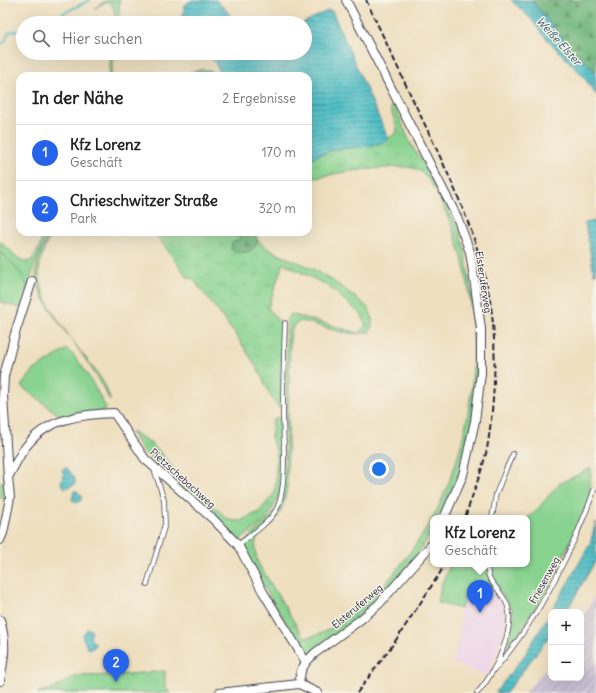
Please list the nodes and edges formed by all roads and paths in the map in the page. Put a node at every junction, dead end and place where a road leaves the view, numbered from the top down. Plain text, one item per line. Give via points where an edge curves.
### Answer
1 (346, 0) edge
2 (32, 281) dead end
3 (285, 323) dead end
4 (513, 454) dead end
5 (153, 466) junction
6 (8, 477) junction
7 (594, 490) dead end
8 (445, 515) edge
9 (492, 515) edge
10 (1, 535) edge
11 (238, 545) junction
12 (430, 546) edge
13 (487, 567) edge
14 (147, 584) dead end
15 (0, 620) edge
16 (306, 662) junction
17 (495, 669) junction
18 (0, 681) edge
19 (299, 684) junction
20 (219, 693) edge
21 (318, 693) edge
22 (476, 693) edge

1 - 8 street, Elsteruferweg via 456,217 470,252 481,329 481,373 475,421 463,475
2 - 6 street via 4,376
3 - 11 lane via 281,498 268,520
4 - 9 lane via 496,494
5 - 6 street, Pietzschebachweg via 145,459 114,413 91,414 56,422 37,433 27,444
5 - 11 street, Pietzschebachweg
5 - 14 lane via 164,500 165,524
6 - 10 street via 10,498
7 - 17 lane, Friesenweg via 556,578 509,653
11 - 16 street, Pietzschebachweg via 263,592
12 - 16 street, Elsteruferweg via 379,604
13 - 17 lane, Friesenweg via 489,578 506,601 509,610 506,637
15 - 18 street via 5,648
16 - 19 street, Elsteruferweg via 301,671
17 - 22 lane, Friesenweg
19 - 20 street
19 - 21 street

